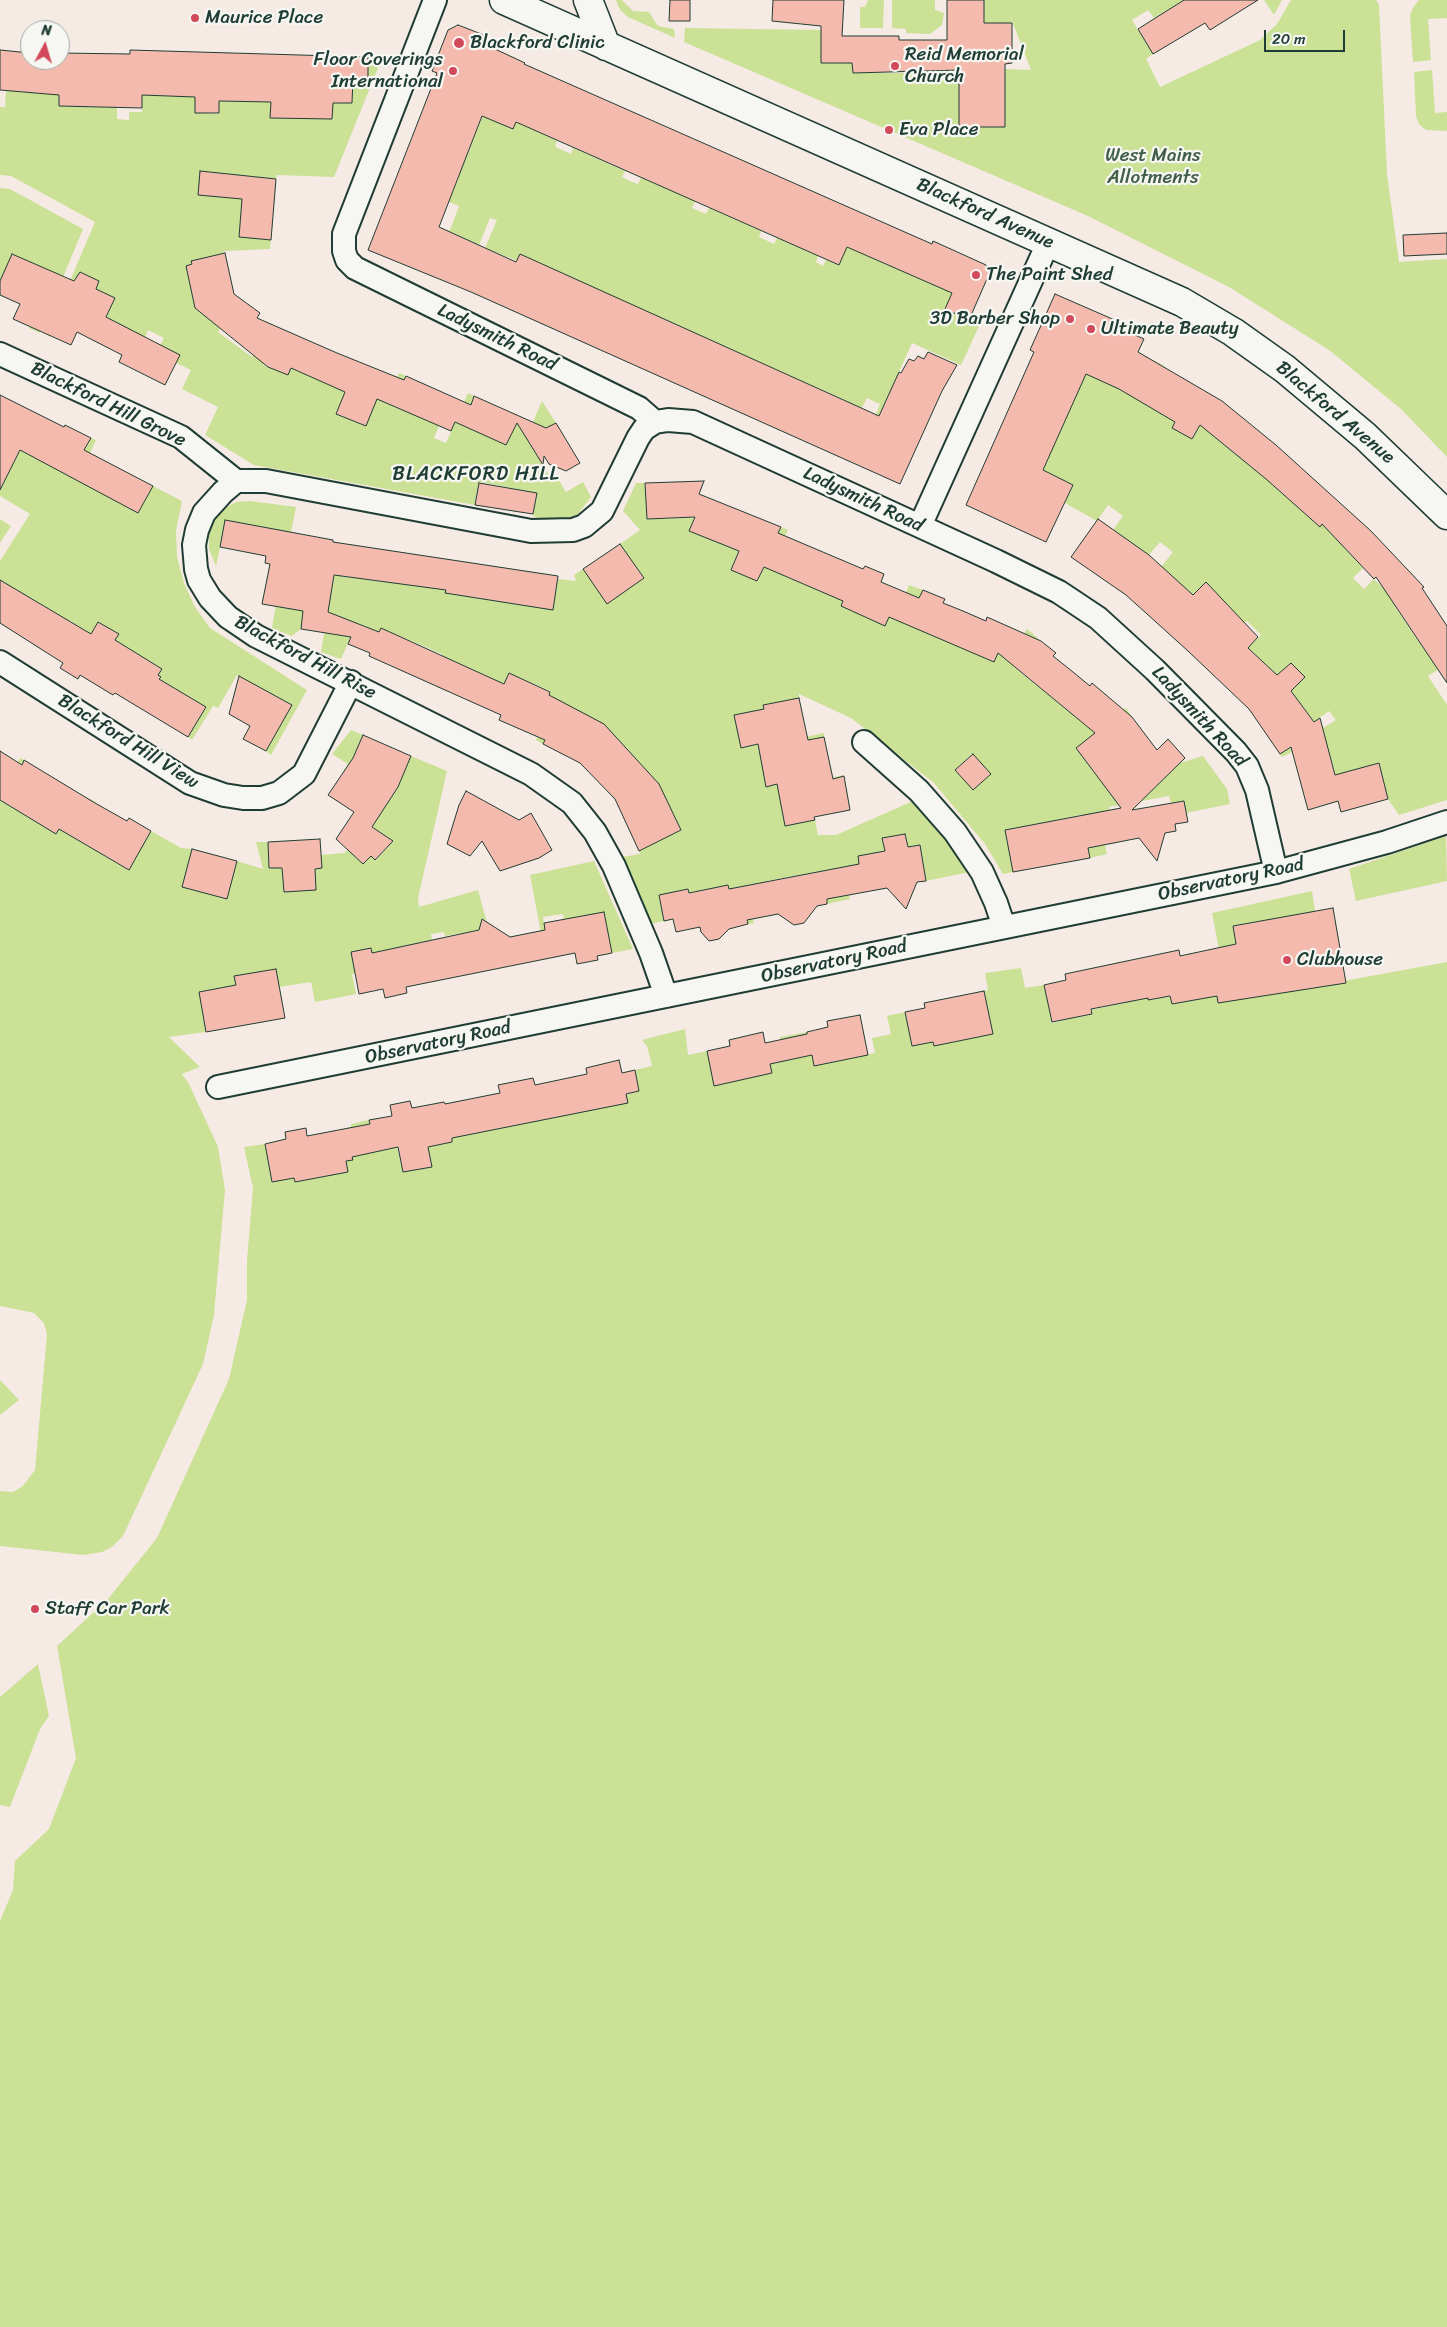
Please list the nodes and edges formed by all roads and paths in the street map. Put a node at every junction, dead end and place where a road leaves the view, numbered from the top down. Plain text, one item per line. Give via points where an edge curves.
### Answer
1 (435, 0) edge
2 (504, 0) edge
3 (588, 0) edge
4 (606, 46) junction
5 (1048, 242) junction
6 (0, 354) edge
7 (655, 422) junction
8 (236, 481) junction
9 (1447, 516) edge
10 (920, 526) junction
11 (0, 662) edge
12 (351, 682) junction
13 (864, 742) dead end
14 (1447, 822) edge
15 (1276, 872) junction
16 (1004, 927) junction
17 (666, 996) junction
18 (218, 1088) dead end

1 - 7 street, Ladysmith Road via 344,234 347,260 355,268 639,408
2 - 4 street, Blackford Avenue
3 - 4 street
4 - 5 street, Blackford Avenue
5 - 9 street, Blackford Avenue via 1157,290 1247,341 1286,369 1365,436
5 - 10 street
6 - 8 street, Blackford Hill Grove via 180,438
7 - 8 street via 638,438 602,511 573,530 531,531 266,481
7 - 10 street, Ladysmith Road via 693,422
8 - 12 street, Blackford Hill Rise via 210,506 197,530 194,555 203,588 217,607 243,628
10 - 15 street, Ladysmith Road via 1059,592 1092,613 1127,642 1247,766 1257,790
11 - 12 street, Blackford Hill View via 190,783 224,796 243,798 262,798 279,793 304,774
12 - 17 street, Blackford Hill Rise via 531,774 572,803 595,832 614,866
13 - 16 street via 919,791 954,832 982,872
14 - 15 street, Observatory Road
15 - 16 street, Observatory Road
16 - 17 street, Observatory Road
17 - 18 street, Observatory Road

